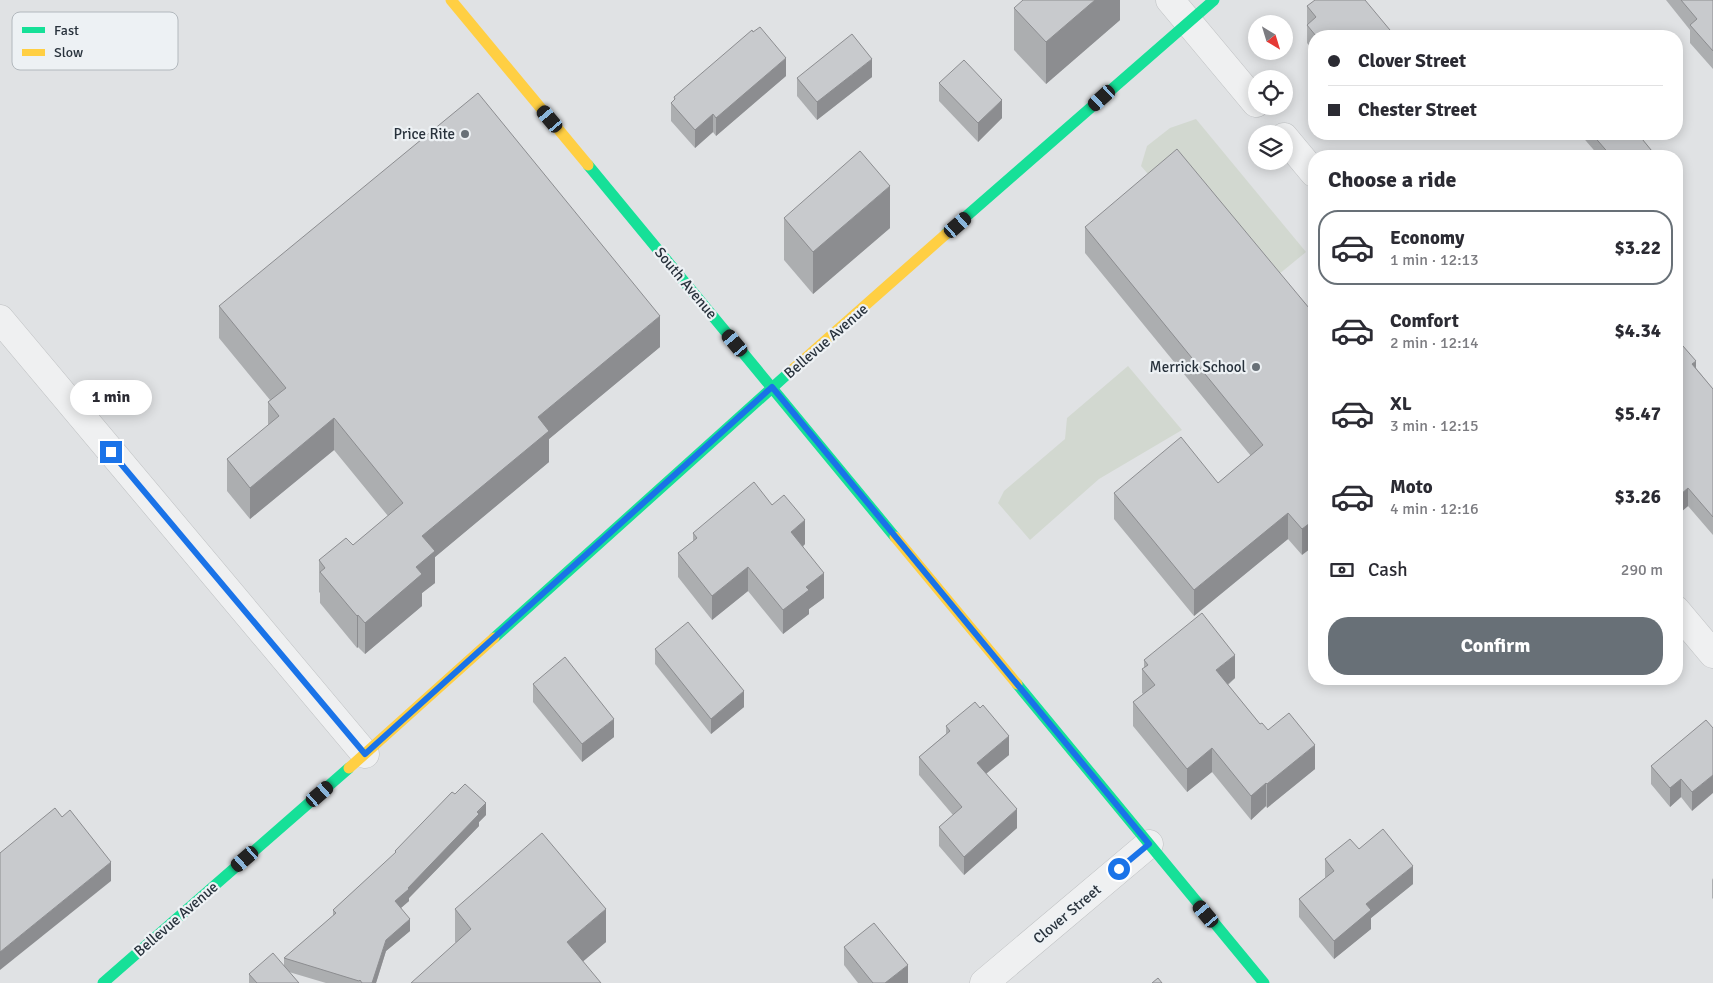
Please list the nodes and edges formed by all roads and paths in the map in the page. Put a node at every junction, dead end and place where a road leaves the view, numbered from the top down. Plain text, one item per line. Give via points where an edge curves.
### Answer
1 (451, 0) edge
2 (1170, 0) edge
3 (1214, 0) edge
4 (1189, 22) junction
5 (1248, 94) edge
6 (1266, 115) edge
7 (1274, 125) edge
8 (1293, 147) edge
9 (1308, 166) edge
10 (0, 319) edge
11 (772, 387) junction
12 (1683, 618) edge
13 (1713, 654) edge
14 (365, 754) junction
15 (1149, 844) junction
16 (109, 981) edge
17 (984, 983) edge
18 (1264, 983) edge

1 - 11 street, South Avenue
2 - 4 street
3 - 4 street, Bellevue Avenue
4 - 5 street
4 - 11 street, Bellevue Avenue
6 - 7 street
8 - 9 street
10 - 14 street
11 - 14 street, Bellevue Avenue
11 - 15 street, South Avenue
12 - 13 street
14 - 16 street, Bellevue Avenue
15 - 17 street, Clover Street
15 - 18 street, South Avenue

